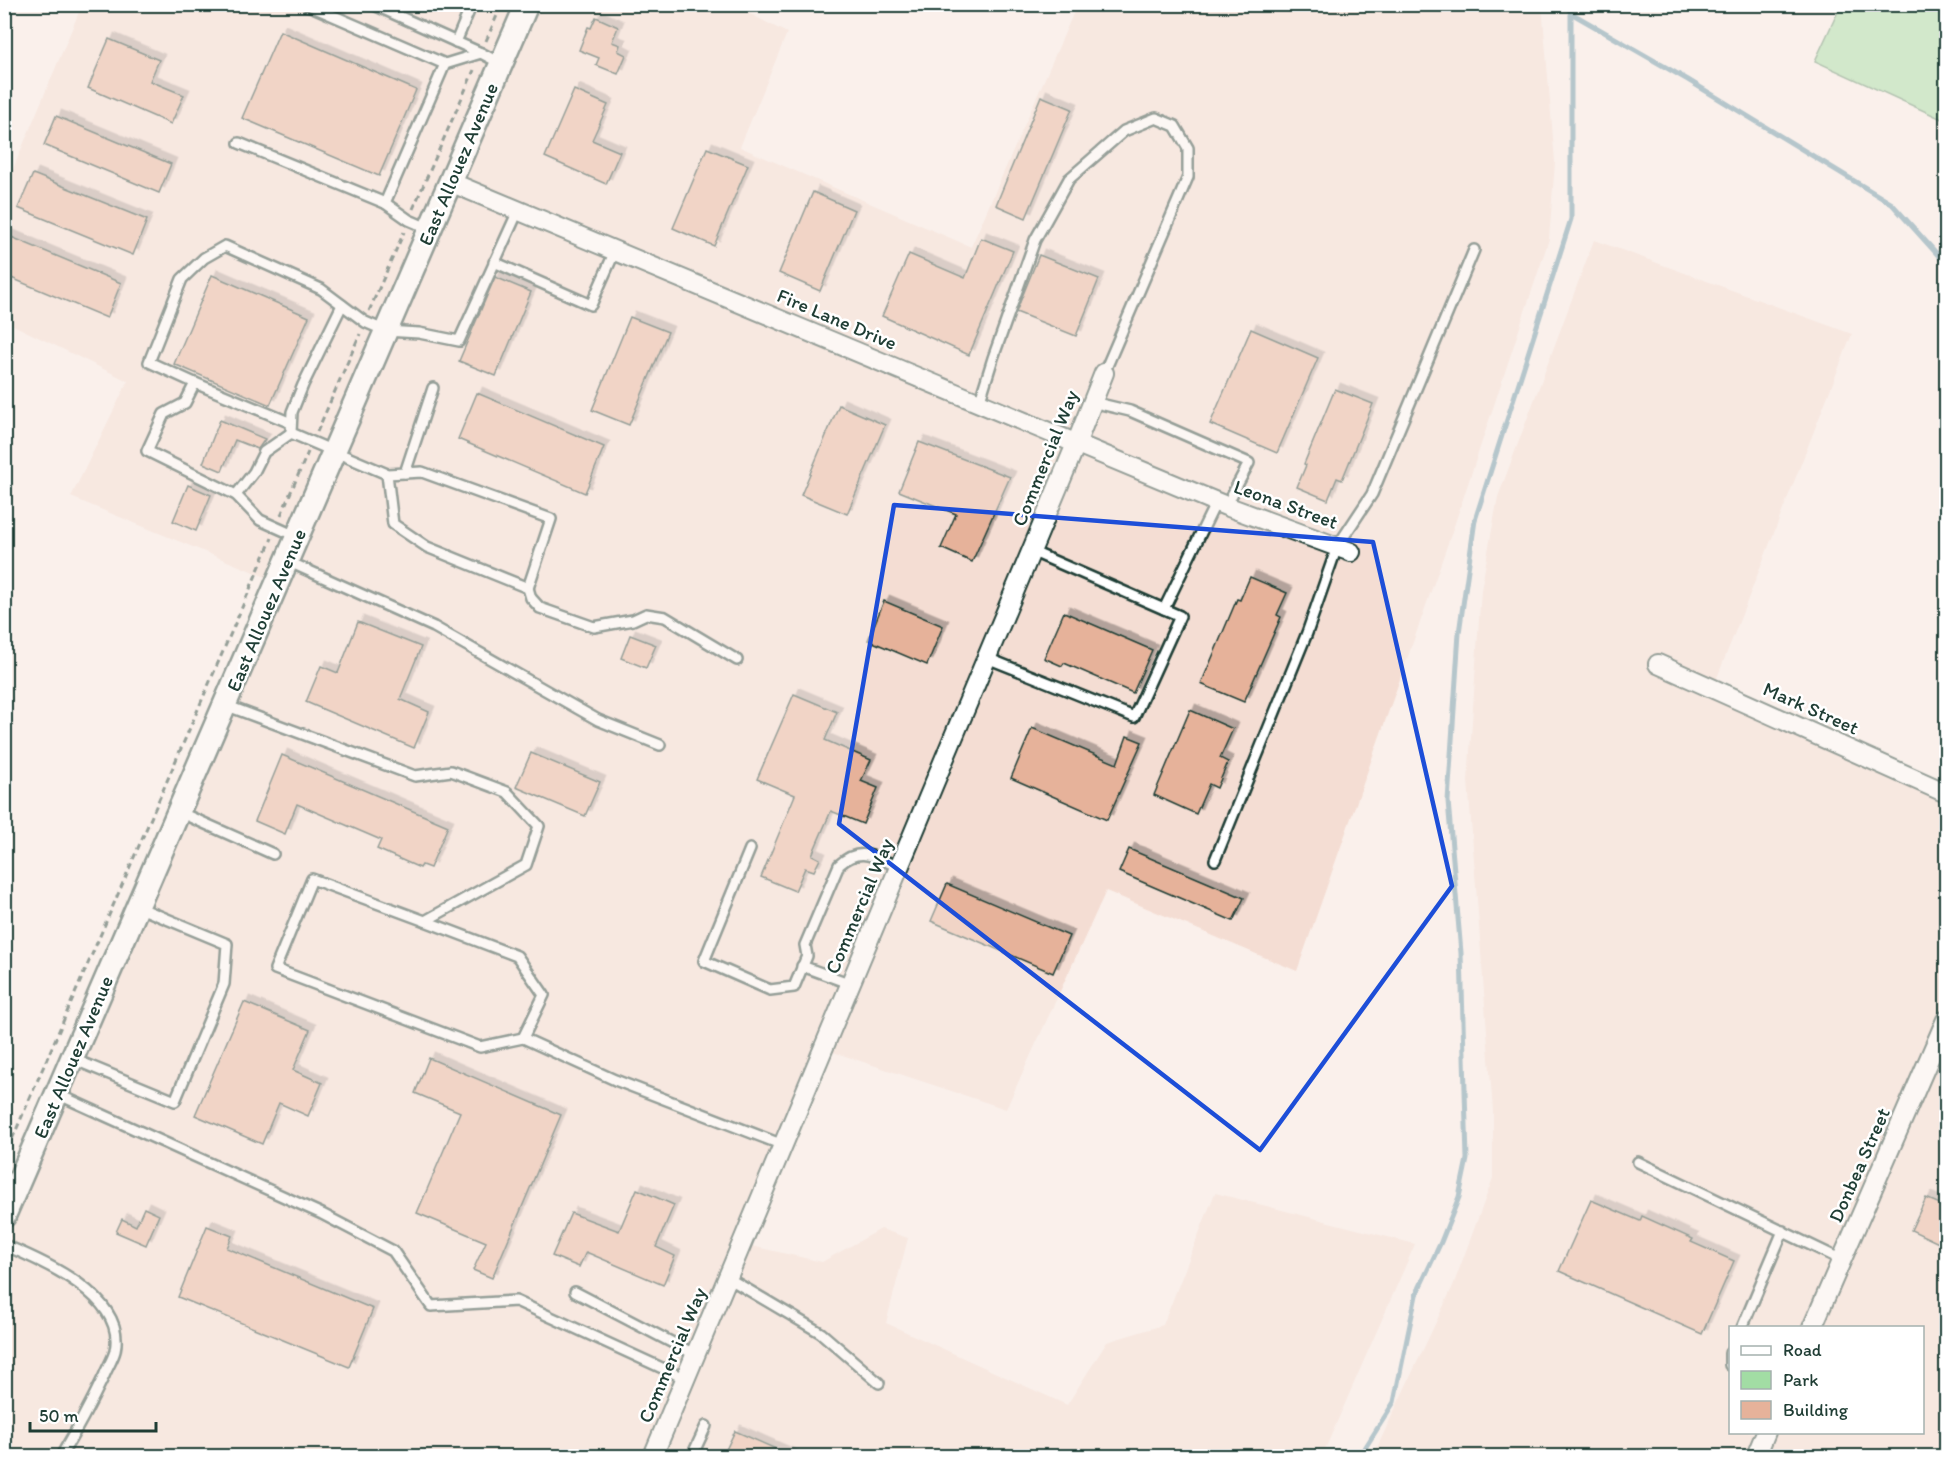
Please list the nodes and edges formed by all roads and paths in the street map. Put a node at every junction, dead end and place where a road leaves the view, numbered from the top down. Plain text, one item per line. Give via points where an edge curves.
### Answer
1 (306, 4) edge
2 (372, 4) edge
3 (472, 4) edge
4 (502, 4) edge
5 (527, 4) edge
6 (456, 42) junction
7 (481, 52) junction
8 (446, 64) junction
9 (501, 64) junction
10 (239, 143) dead end
11 (450, 182) junction
12 (385, 203) junction
13 (518, 211) junction
14 (409, 220) junction
15 (430, 229) junction
16 (1474, 250) dead end
17 (615, 251) junction
18 (494, 262) junction
19 (342, 304) junction
20 (365, 322) junction
21 (386, 331) junction
22 (1104, 373) joint
23 (195, 383) junction
24 (433, 388) dead end
25 (1092, 402) junction
26 (979, 403) junction
27 (291, 428) junction
28 (313, 442) junction
29 (1076, 444) junction
30 (334, 452) junction
31 (405, 473) junction
32 (387, 474) junction
33 (236, 495) junction
34 (1216, 502) junction
35 (276, 527) junction
36 (298, 537) junction
37 (1344, 550) junction
38 (1031, 551) junction
39 (287, 561) junction
40 (528, 588) junction
41 (1164, 609) junction
42 (987, 658) junction
43 (737, 660) dead end
44 (1658, 664) dead end
45 (225, 705) junction
46 (660, 745) dead end
47 (1947, 793) edge
48 (179, 812) junction
49 (750, 849) dead end
50 (273, 854) dead end
51 (1215, 860) dead end
52 (900, 867) junction
53 (138, 907) junction
54 (425, 921) junction
55 (802, 966) junction
56 (851, 984) junction
57 (1947, 1020) edge
58 (524, 1038) junction
59 (72, 1059) junction
60 (57, 1094) junction
61 (783, 1145) junction
62 (4, 1158) edge
63 (1638, 1162) dead end
64 (4, 1216) edge
65 (1783, 1232) junction
66 (4, 1245) edge
67 (1842, 1260) junction
68 (728, 1278) junction
69 (575, 1292) dead end
70 (1743, 1326) edge
71 (1813, 1326) edge
72 (696, 1355) junction
73 (686, 1379) junction
74 (879, 1383) dead end
75 (706, 1426) dead end
76 (1765, 1434) edge
77 (61, 1456) edge
78 (653, 1456) edge
79 (692, 1456) edge
80 (1756, 1456) edge

1 - 8 lane
2 - 6 lane
3 - 6 lane
4 - 7 path
5 - 9 street, East Allouez Avenue
6 - 7 lane
7 - 8 lane
7 - 9 lane
7 - 14 path
8 - 12 lane
9 - 11 street, East Allouez Avenue
10 - 12 lane
11 - 13 street, Fire Lane Drive
11 - 15 street, East Allouez Avenue
12 - 14 lane
13 - 17 street, Fire Lane Drive
13 - 18 lane
14 - 15 lane
14 - 20 path
15 - 21 street, East Allouez Avenue
16 - 37 lane via 1372,494
17 - 18 lane via 591,305
17 - 26 street, Fire Lane Drive
18 - 21 lane via 459,341
19 - 20 lane
19 - 23 lane via 321,289 225,246 204,258 182,279 149,362
19 - 27 lane via 303,385 292,412
20 - 21 lane
20 - 28 path
21 - 30 street, East Allouez Avenue
22 - 25 street, Commercial Way
22 - 26 lane via 1188,177 1188,148 1175,126 1156,118 1124,131 1069,179 1035,240
23 - 27 lane
23 - 33 lane via 185,403 164,414 147,451
24 - 31 lane
25 - 29 street, Commercial Way
25 - 34 lane via 1130,411 1249,463
26 - 29 street, Fire Lane Drive
27 - 28 lane
27 - 33 lane via 264,452
28 - 30 lane
28 - 35 path
29 - 34 street, Fire Lane Drive
29 - 38 street, Commercial Way
30 - 32 lane
30 - 36 street, East Allouez Avenue
31 - 32 lane
31 - 40 lane via 422,472 551,519
32 - 40 lane via 393,524 427,547
33 - 35 lane via 260,520
34 - 37 street, Leona Street
34 - 41 lane
35 - 36 lane
35 - 62 path
36 - 39 street, East Allouez Avenue
37 - 51 lane
38 - 41 lane
38 - 42 street, Commercial Way
39 - 45 street, East Allouez Avenue
39 - 46 lane via 434,627 598,720
40 - 43 lane via 540,608 594,627 645,614 665,617
41 - 42 lane via 1180,616 1134,717
42 - 52 street, Commercial Way
44 - 47 street, Mark Street
45 - 48 street, East Allouez Avenue
45 - 54 lane via 415,776 451,771 507,792 539,826 526,865
48 - 50 lane
48 - 53 street, East Allouez Avenue
49 - 55 lane via 704,961 770,990 794,987
52 - 55 lane via 859,853 848,856 839,865 805,945 807,956
52 - 56 street, Commercial Way
53 - 59 street, East Allouez Avenue
53 - 59 lane via 227,944 224,984 175,1101
54 - 58 lane via 517,956 544,995
54 - 58 lane via 312,879 275,969 480,1047
55 - 56 lane
56 - 61 street, Commercial Way
57 - 67 street, Donbea Street
58 - 61 lane via 615,1080
59 - 60 street, East Allouez Avenue
60 - 64 street, East Allouez Avenue
60 - 73 lane via 311,1209 393,1251 431,1306 516,1301
61 - 68 street, Commercial Way
63 - 65 lane
65 - 67 lane
65 - 70 lane
66 - 77 lane via 68,1275 99,1300 116,1329 115,1351
67 - 71 street, Donbea Street
68 - 72 street, Commercial Way
68 - 74 lane via 821,1333
69 - 72 lane
72 - 73 street, Commercial Way
73 - 78 street, Commercial Way
75 - 79 lane
76 - 80 street

